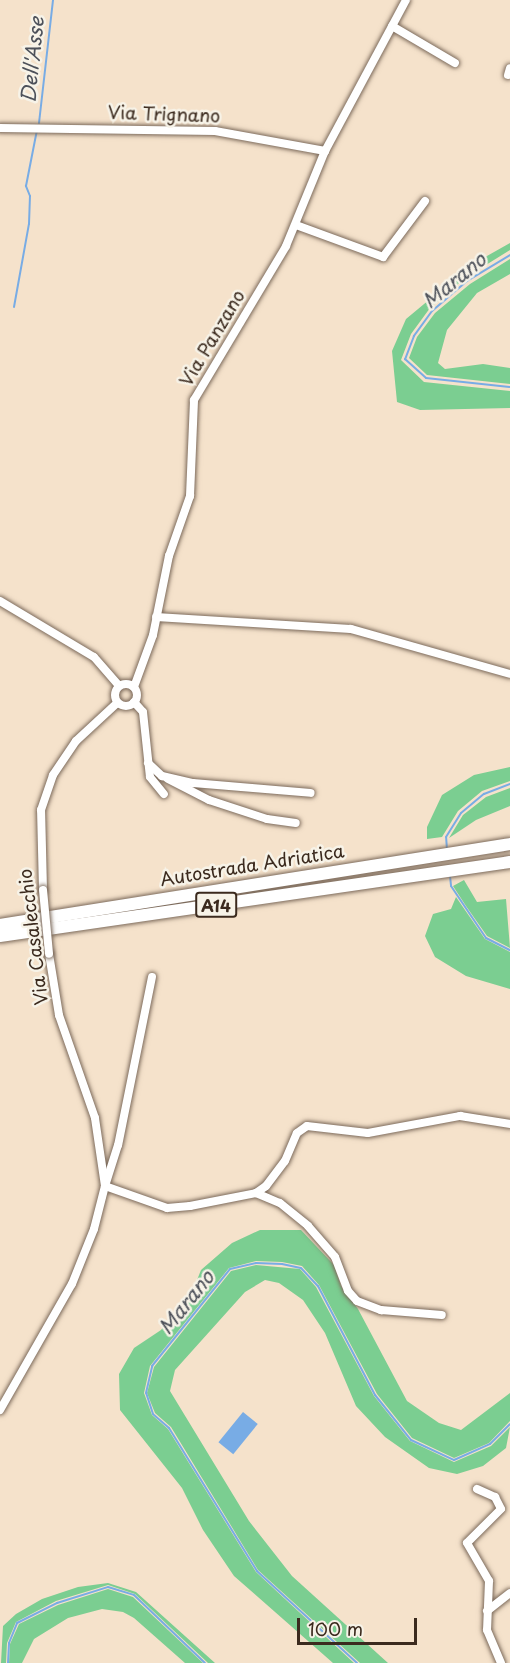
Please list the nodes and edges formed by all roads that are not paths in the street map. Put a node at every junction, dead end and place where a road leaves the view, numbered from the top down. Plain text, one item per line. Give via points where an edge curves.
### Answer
1 (406, 0) edge
2 (392, 26) junction
3 (455, 63) dead end
4 (0, 128) edge
5 (325, 151) junction
6 (425, 201) dead end
7 (296, 225) junction
8 (0, 601) edge
9 (156, 616) junction
10 (510, 674) edge
11 (119, 686) junction
12 (134, 687) junction
13 (117, 702) junction
14 (134, 702) junction
15 (148, 764) junction
16 (162, 776) junction
17 (164, 794) dead end
18 (312, 794) dead end
19 (296, 823) dead end
20 (510, 844) edge
21 (510, 862) edge
22 (0, 924) edge
23 (0, 936) edge
24 (152, 976) dead end
25 (510, 1124) edge
26 (105, 1186) junction
27 (256, 1193) junction
28 (442, 1315) dead end
29 (0, 1410) edge
30 (477, 1489) dead end
31 (510, 1593) edge
32 (488, 1611) junction
33 (501, 1663) edge

1 - 2 street, Via Panzano
2 - 3 street
2 - 5 street, Via Panzano
4 - 5 street, Via Trignano via 215,130
5 - 7 street, Via Panzano
6 - 7 street via 383,257
7 - 9 street, Via Panzano via 194,400 190,496 169,556
8 - 11 street via 94,657
9 - 10 street via 351,629
9 - 12 street, Via Panzano
11 - 12 street
11 - 13 street via 115,692
12 - 14 street
13 - 14 street via 126,706
13 - 26 street, Via Casalecchio, bridge via 76,741 50,782 41,810 42,890 59,1015 95,1118
14 - 15 street via 143,712
15 - 16 street
15 - 17 street via 152,781
16 - 18 street via 193,783
16 - 19 street via 198,796 267,819
20 - 22 highway, Autostrada Adriatica / A14
21 - 23 highway, Autostrada Adriatica / A14
24 - 26 street, Via Casalecchio via 118,1145
25 - 27 street via 460,1116 368,1132 307,1126 297,1133 277,1175
26 - 27 street via 167,1208
26 - 29 street, Via Casalecchio via 91,1238 72,1284
27 - 28 street via 280,1203 308,1226 336,1257 348,1291 357,1301 381,1310
30 - 32 street via 495,1497 501,1509 467,1543 489,1581
31 - 32 street
32 - 33 street via 487,1630

